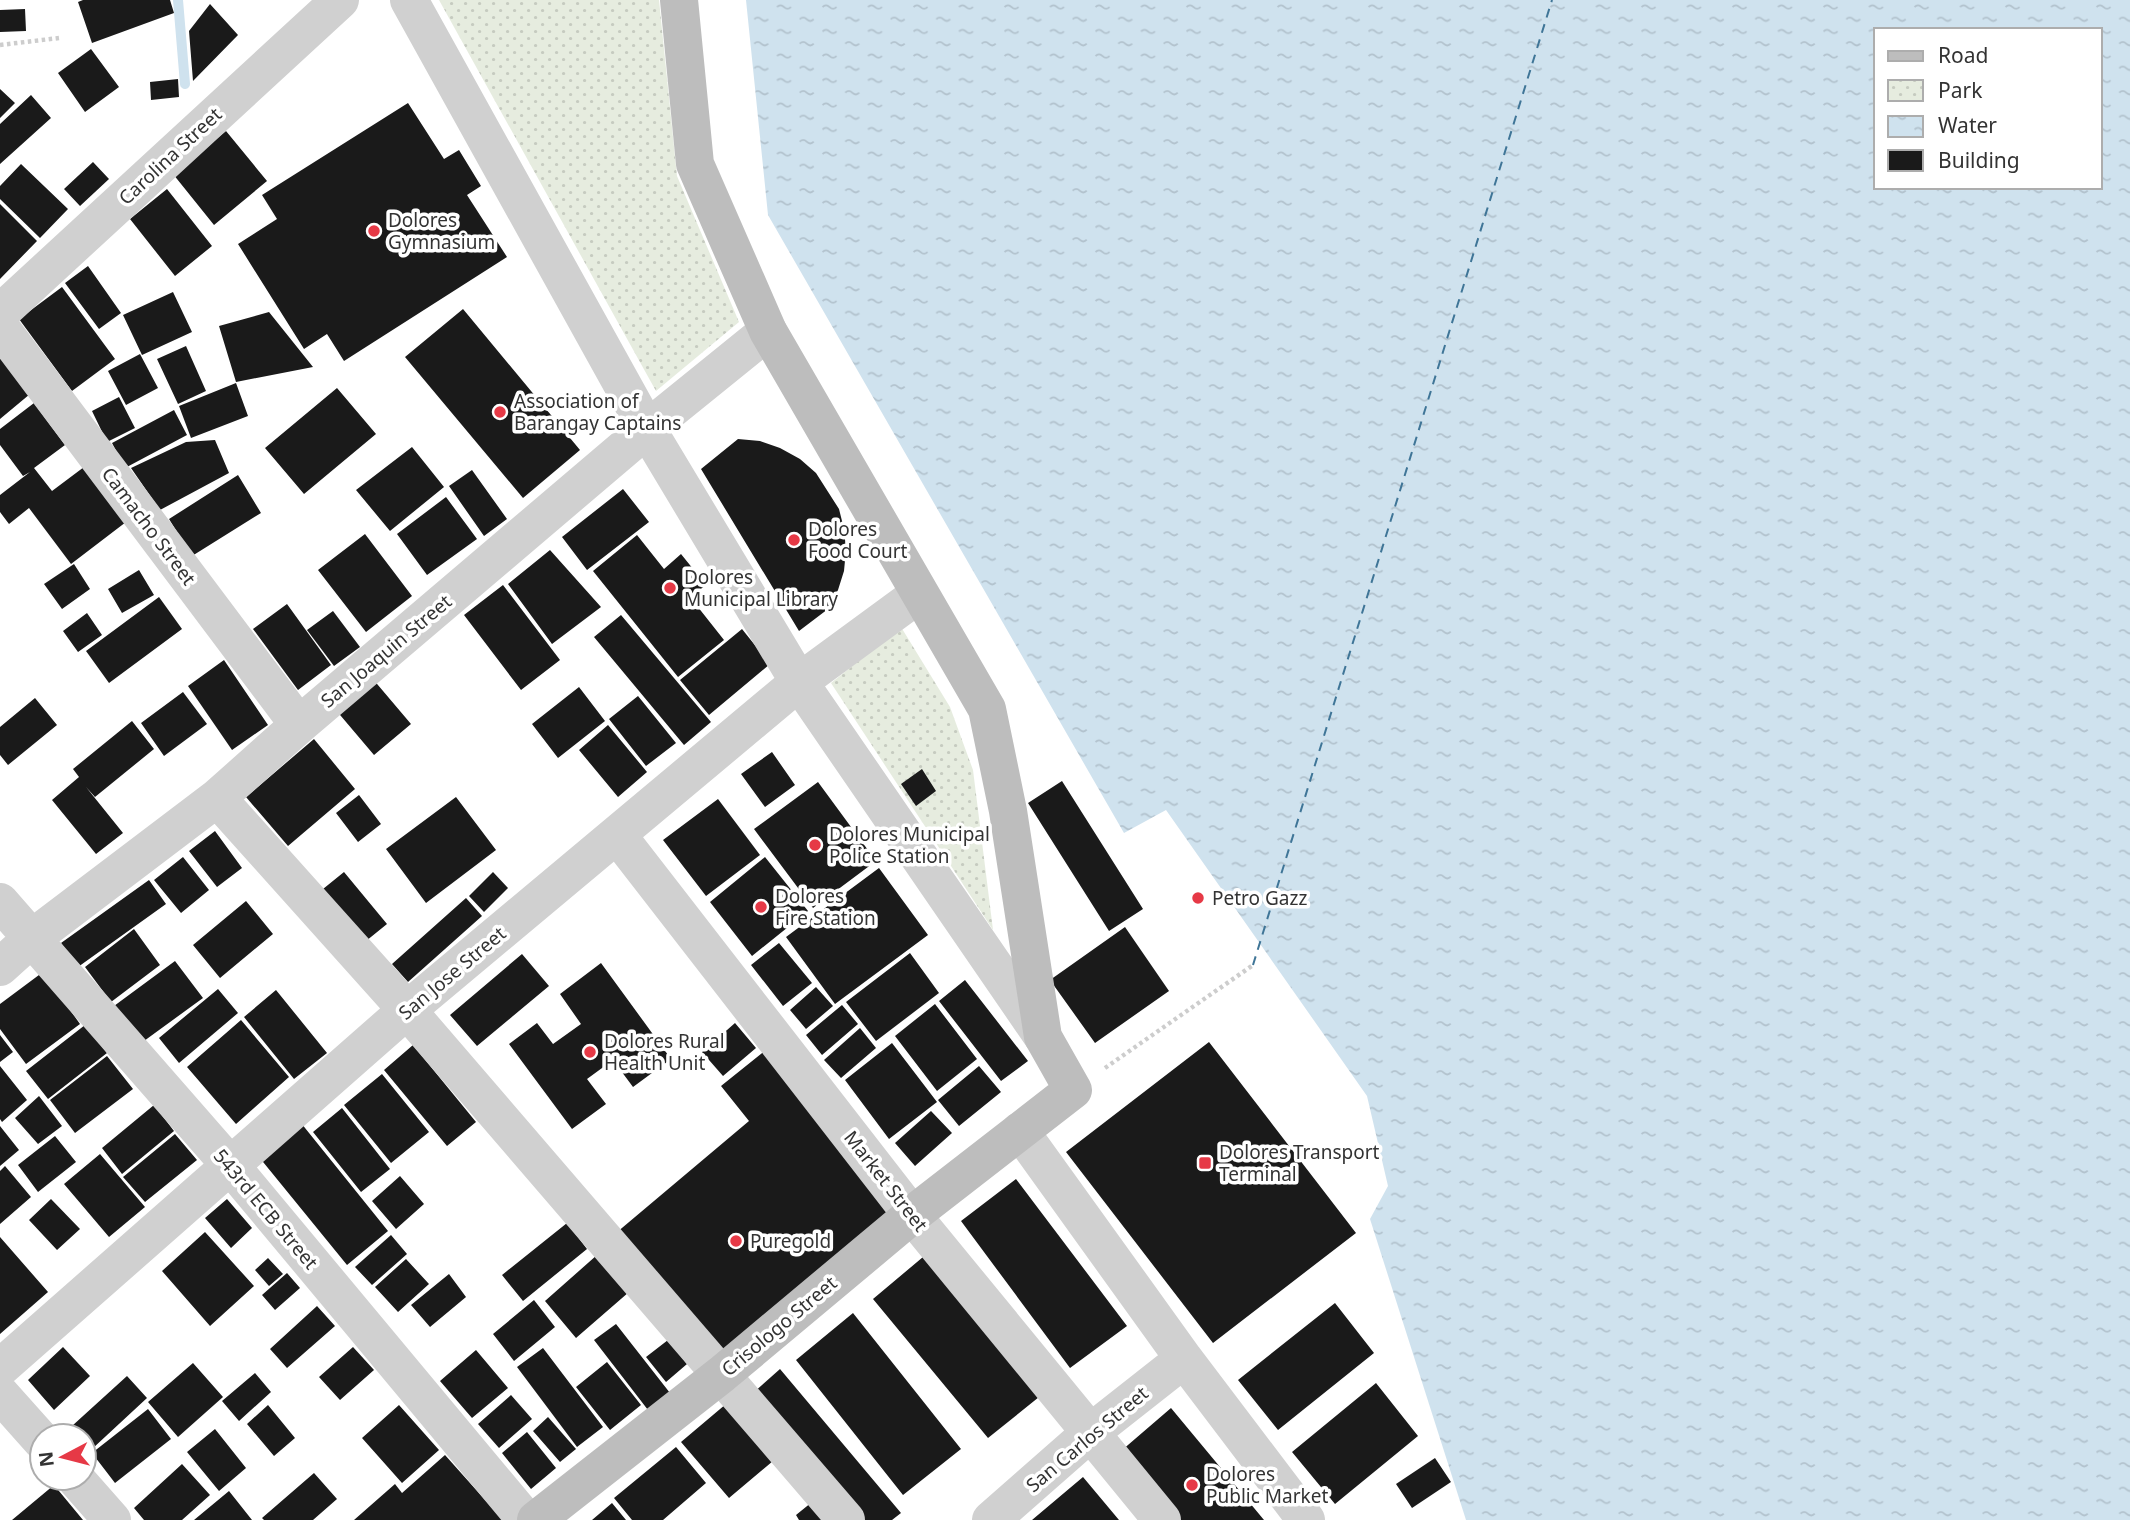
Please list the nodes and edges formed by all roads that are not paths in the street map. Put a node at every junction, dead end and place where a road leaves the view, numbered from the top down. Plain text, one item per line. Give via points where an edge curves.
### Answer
1 (341, 0) edge
2 (409, 0) edge
3 (679, 0) edge
4 (0, 313) edge
5 (0, 327) edge
6 (768, 331) junction
7 (647, 429) junction
8 (919, 594) junction
9 (799, 682) junction
10 (299, 725) junction
11 (217, 798) junction
12 (618, 836) junction
13 (0, 902) edge
14 (31, 939) junction
15 (0, 967) edge
16 (407, 1010) junction
17 (1043, 1037) junction
18 (1020, 1131) junction
19 (230, 1165) junction
20 (912, 1215) junction
21 (1184, 1359) junction
22 (0, 1368) edge
23 (722, 1374) junction
24 (0, 1394) edge
25 (28, 1425) edge
26 (1090, 1433) junction
27 (87, 1492) edge
28 (112, 1520) edge
29 (526, 1520) edge
30 (536, 1520) edge
31 (846, 1520) edge
32 (991, 1520) edge
33 (1162, 1520) edge
34 (1306, 1520) edge

1 - 4 street, Carolina Street
2 - 7 street
3 - 6 street via 695,164
5 - 10 street, Camacho Street
6 - 7 street, San Joaquin Street
6 - 8 street
7 - 9 street
7 - 10 street, San Joaquin Street
8 - 9 street, San Jose Street
8 - 17 street via 987,709 1008,811
9 - 12 street, San Jose Street
9 - 17 street
10 - 11 street, San Joaquin Street
11 - 14 street, San Joaquin Street
11 - 16 street
12 - 16 street, San Jose Street
12 - 20 street, Market Street
13 - 14 street, 543rd ECB Street
14 - 15 street, San Joaquin Street
14 - 19 street, 543rd ECB Street
16 - 19 street, San Jose Street
16 - 23 street
17 - 18 street, Crisologo Street via 1073,1090
18 - 20 street, Crisologo Street
18 - 21 street
19 - 22 street, San Jose Street
19 - 29 street, 543rd ECB Street
20 - 23 street, Crisologo Street
20 - 26 street, Market Street
21 - 26 street, San Carlos Street
21 - 34 street
23 - 30 street, Crisologo Street
23 - 31 street
24 - 25 street
26 - 32 street, San Carlos Street
26 - 33 street, Market Street
27 - 28 street

